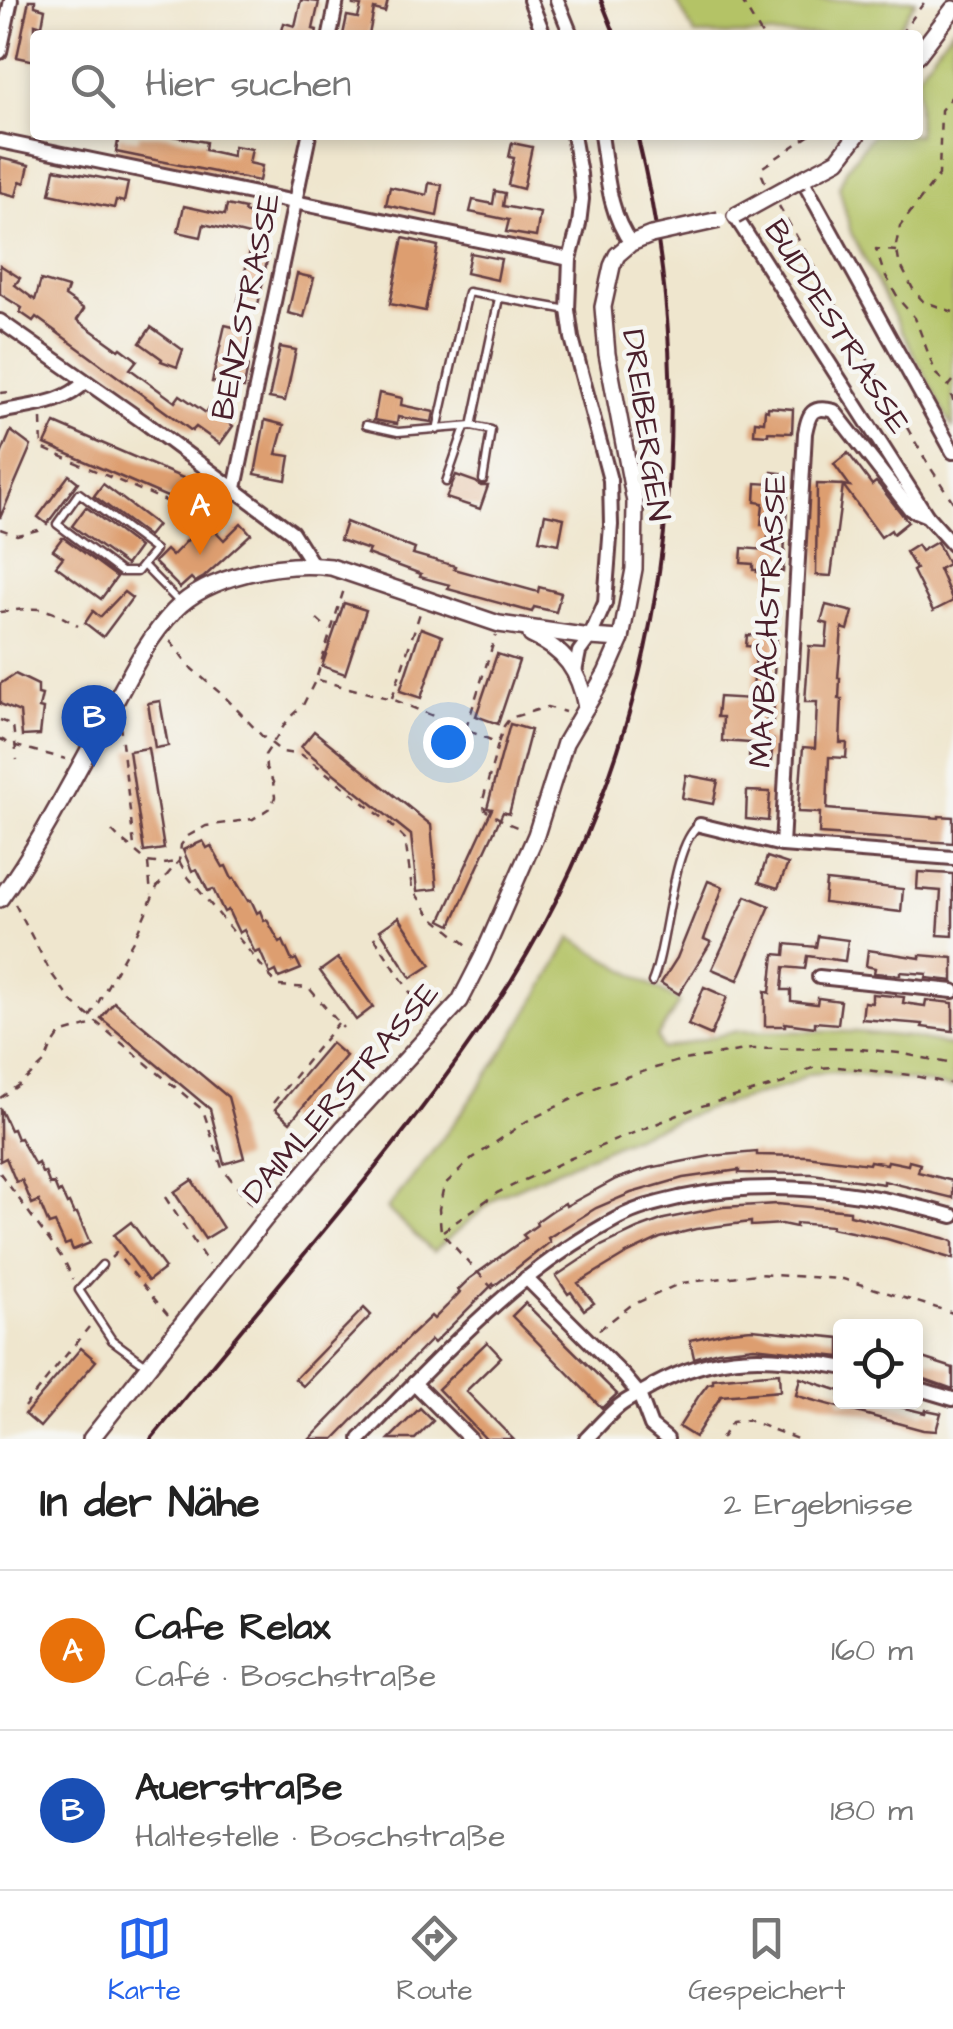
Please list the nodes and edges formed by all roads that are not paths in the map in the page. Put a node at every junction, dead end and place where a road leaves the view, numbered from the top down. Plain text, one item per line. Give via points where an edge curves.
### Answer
1 (11, 0) edge
2 (337, 0) edge
3 (530, 0) edge
4 (557, 0) edge
5 (953, 8) edge
6 (331, 30) edge
7 (542, 30) edge
8 (570, 30) edge
9 (923, 47) edge
10 (0, 52) edge
11 (308, 140) edge
12 (574, 140) edge
13 (601, 140) edge
14 (853, 140) edge
15 (0, 141) edge
16 (802, 180) junction
17 (295, 203) junction
18 (727, 218) junction
19 (631, 243) junction
20 (570, 259) junction
21 (499, 298) junction
22 (568, 310) junction
23 (0, 321) edge
24 (85, 382) junction
25 (822, 408) joint
26 (0, 412) edge
27 (366, 425) dead end
28 (469, 427) junction
29 (437, 430) junction
30 (953, 452) edge
31 (483, 480) dead end
32 (446, 482) dead end
33 (234, 488) junction
34 (927, 516) junction
35 (953, 545) edge
36 (143, 565) junction
37 (313, 565) junction
38 (182, 605) junction
39 (499, 624) junction
40 (590, 637) junction
41 (622, 639) junction
42 (575, 672) junction
43 (583, 711) junction
44 (700, 825) joint
45 (782, 844) junction
46 (953, 858) edge
47 (3, 895) edge
48 (819, 977) dead end
49 (652, 982) dead end
50 (953, 992) edge
51 (953, 1216) edge
52 (102, 1266) road end
53 (526, 1278) junction
54 (147, 1366) junction
55 (833, 1366) edge
56 (414, 1384) junction
57 (923, 1390) edge
58 (638, 1394) junction
59 (953, 1399) edge
60 (91, 1439) edge
61 (360, 1439) edge
62 (470, 1439) edge
63 (586, 1439) edge
64 (668, 1439) edge

1 - 10 street
2 - 6 street
3 - 7 street
4 - 8 street
5 - 9 street
11 - 17 street, BENZSTRASSE
12 - 20 street via 582,198
13 - 19 street via 614,212
14 - 16 street via 838,160
15 - 17 street
16 - 18 street, bridge
16 - 30 street
17 - 20 street
17 - 33 street, BENZSTRASSE
18 - 19 street, bridge
18 - 34 street, BUDDESTRASSE
19 - 41 street, DREIBERGEN via 612,266 603,307 636,502
20 - 22 street
21 - 22 lane
21 - 28 lane
21 - 29 lane via 468,292
22 - 40 street via 610,480 606,604
23 - 24 street
24 - 26 street via 64,398
24 - 33 street
25 - 34 street, BUDDESTRASSE via 834,411 910,509
25 - 45 street, MAYBACHSTRASSE via 808,417 805,433
27 - 29 lane
28 - 29 lane
28 - 31 lane via 491,430
28 - 32 lane
33 - 37 street via 292,532
34 - 35 street, BUDDESTRASSE
36 - 36 lane via 121,572 57,524 80,494 155,550
36 - 38 lane
37 - 38 street via 258,570 208,587
37 - 39 street
38 - 47 street via 149,643
39 - 40 street
39 - 42 street via 545,641
40 - 41 street
40 - 42 street
41 - 43 street, DAIMLERSTRASSE
42 - 43 street
43 - 54 street, DAIMLERSTRASSE via 560,757 536,835 460,1001 264,1220
44 - 45 street
44 - 49 lane via 686,840
45 - 46 street
48 - 50 street
51 - 53 street via 817,1189 708,1192 621,1216
52 - 54 lane via 79,1290 112,1340
53 - 56 street
53 - 58 street
54 - 60 street, DAIMLERSTRASSE
55 - 58 street via 730,1358
56 - 61 street
56 - 62 street
57 - 59 street
58 - 63 street
58 - 64 street via 651,1426

